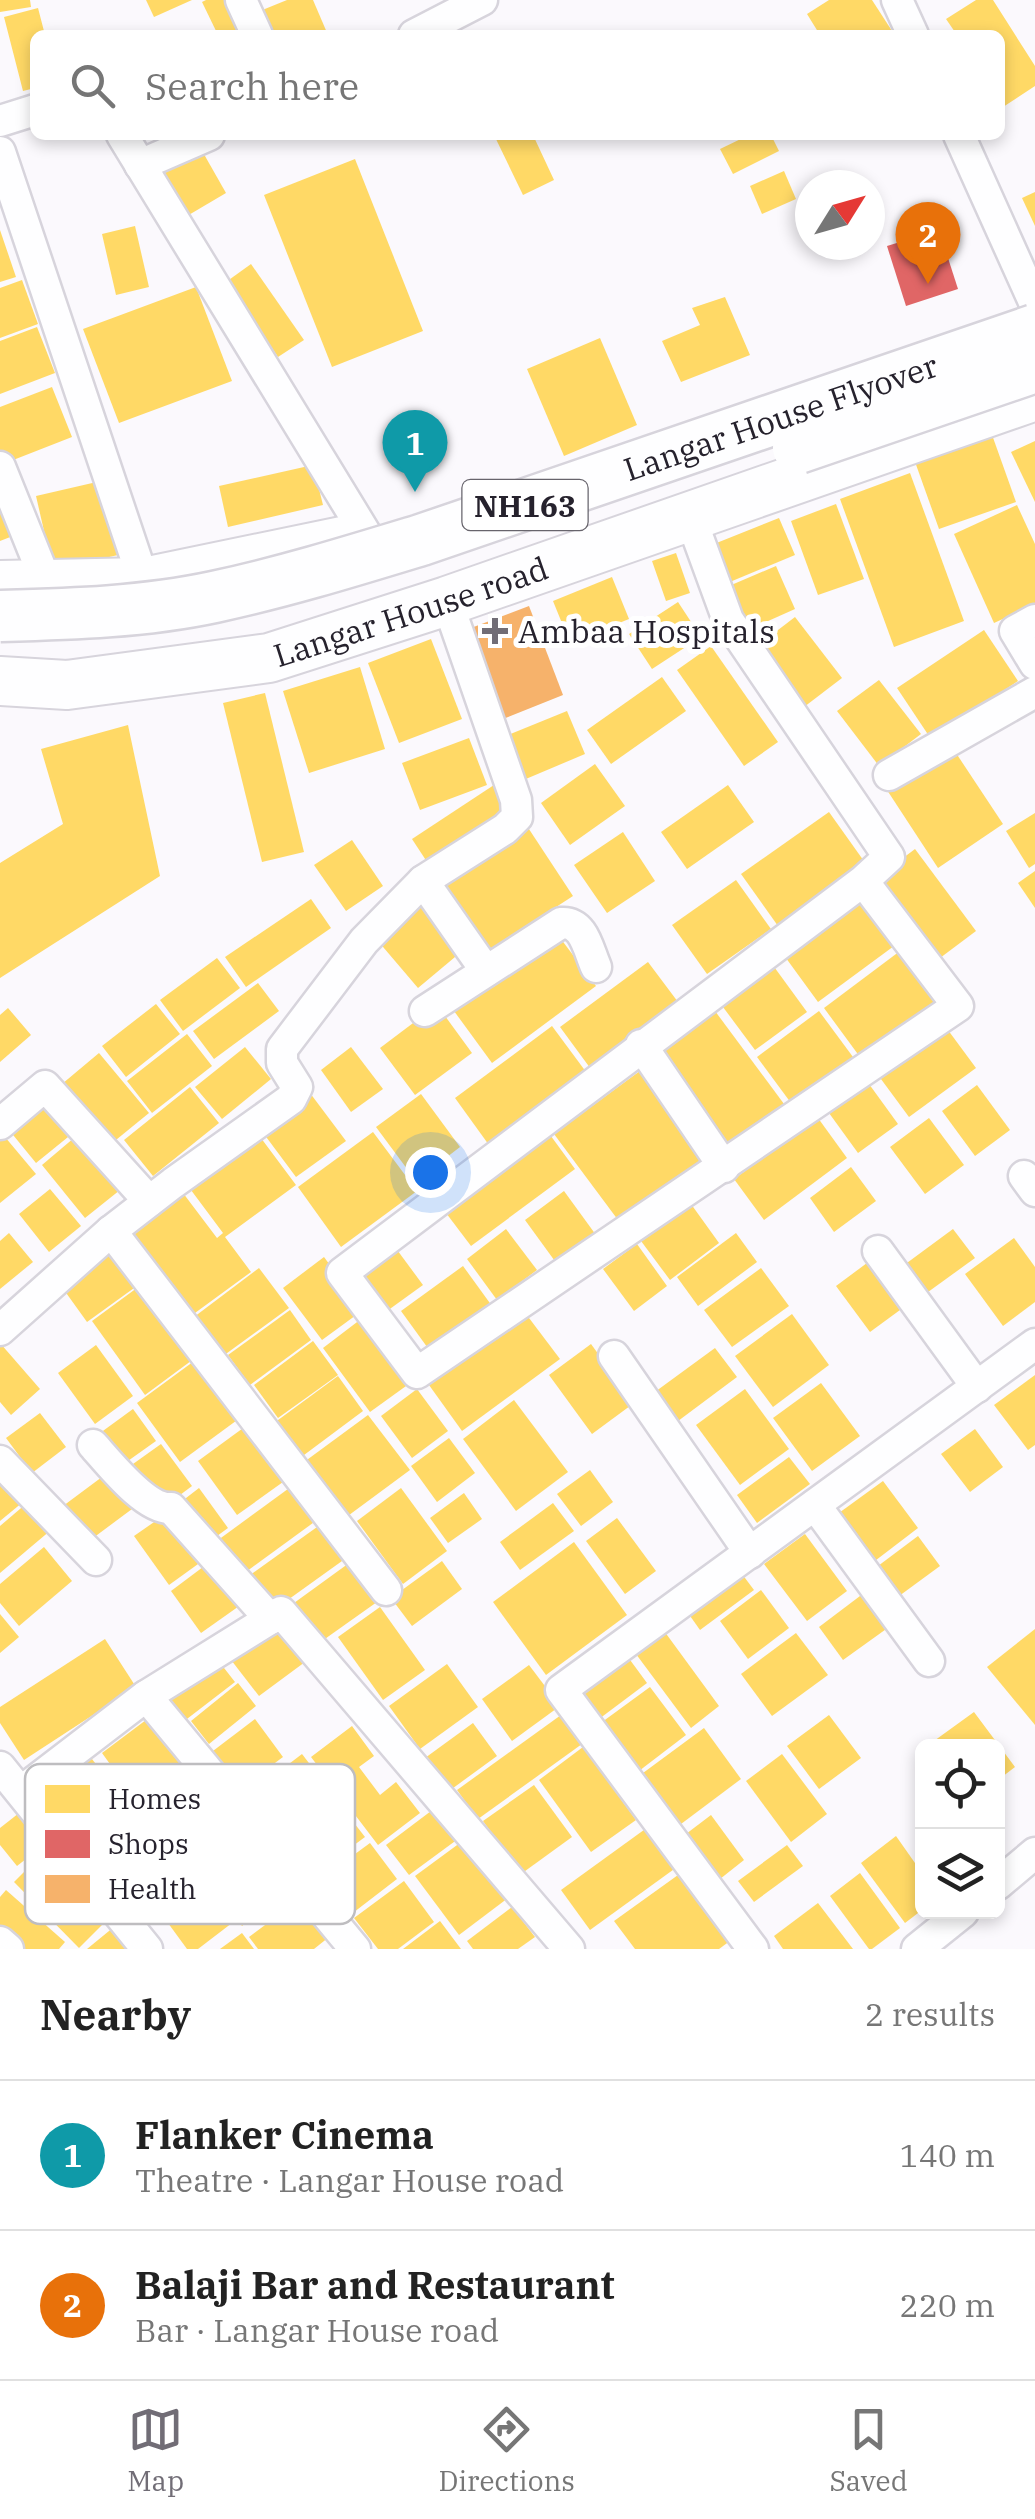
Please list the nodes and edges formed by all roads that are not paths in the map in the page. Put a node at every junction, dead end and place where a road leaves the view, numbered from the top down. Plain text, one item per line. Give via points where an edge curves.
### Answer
1 (242, 0) edge
2 (482, 0) edge
3 (898, 0) edge
4 (254, 30) edge
5 (424, 30) edge
6 (911, 30) edge
7 (30, 112) edge
8 (0, 121) edge
9 (125, 140) edge
10 (198, 140) edge
11 (960, 140) edge
12 (0, 152) edge
13 (140, 165) junction
14 (1035, 305) edge
15 (1035, 330) edge
16 (1035, 367) edge
17 (1035, 396) edge
18 (0, 466) edge
19 (690, 516) junction
20 (352, 539) junction
21 (144, 582) junction
22 (47, 584) junction
23 (0, 585) edge
24 (447, 601) junction
25 (0, 616) edge
26 (1035, 620) edge
27 (364, 627) junction
28 (0, 649) edge
29 (1035, 664) edge
30 (0, 681) edge
31 (1035, 692) edge
32 (890, 775) dead end
33 (424, 881) junction
34 (863, 881) junction
35 (596, 968) dead end
36 (486, 970) junction
37 (425, 1011) dead end
38 (640, 1046) junction
39 (0, 1124) edge
40 (724, 1167) junction
41 (149, 1201) junction
42 (111, 1231) junction
43 (878, 1251) dead end
44 (0, 1330) edge
45 (1035, 1344) edge
46 (614, 1356) dead end
47 (977, 1386) junction
48 (93, 1446) dead end
49 (0, 1461) edge
50 (815, 1505) junction
51 (750, 1552) junction
52 (96, 1560) dead end
53 (386, 1590) dead end
54 (270, 1619) junction
55 (929, 1661) dead end
56 (146, 1696) junction
57 (57, 1764) edge
58 (202, 1764) edge
59 (0, 1767) edge
60 (25, 1789) edge
61 (22, 1791) junction
62 (25, 1795) edge
63 (1035, 1853) edge
64 (1005, 1878) edge
65 (954, 1919) edge
66 (127, 1924) edge
67 (334, 1924) edge
68 (0, 1942) edge
69 (8, 1949) edge
70 (147, 1949) edge
71 (355, 1949) edge
72 (569, 1949) edge
73 (753, 1949) edge
74 (917, 1949) edge

1 - 4 street
2 - 5 street
3 - 6 street
7 - 8 street
9 - 13 street
10 - 13 street
11 - 14 street
12 - 21 street
13 - 20 street
14 - 20 main road
15 - 25 highway, Langar House Flyover / NH163, bridge via 321,570 211,597 92,614
16 - 28 highway, Langar House Flyover / NH163, bridge via 336,598 218,627
17 - 19 main road, Langar House road
18 - 22 street
19 - 24 main road, Langar House road
19 - 34 street via 728,620 889,856
20 - 21 main road
20 - 27 main road
21 - 22 main road
22 - 23 main road
24 - 27 main road, Langar House road
24 - 33 street via 518,817
26 - 29 street via 1015,631
27 - 30 main road, Langar House road via 269,658 67,685
31 - 32 street
33 - 36 street
33 - 41 street via 364,941 286,1041 282,1064 297,1092
34 - 38 street
34 - 40 street via 958,1006
35 - 36 street via 580,930 569,922
36 - 37 street
38 - 40 street
38 - 40 street via 342,1273 417,1373
39 - 41 street via 45,1086
41 - 42 street
42 - 44 street
42 - 53 street
43 - 47 street
45 - 47 street
46 - 51 street
47 - 50 street
48 - 54 street via 158,1507 171,1508
49 - 52 street
50 - 51 street
50 - 55 street
51 - 73 street via 561,1690
54 - 56 street
54 - 72 street via 281,1612
56 - 57 street
56 - 58 street
59 - 61 street
60 - 61 street
61 - 62 street
63 - 64 street
65 - 74 street
66 - 70 street
67 - 71 street
68 - 69 street

